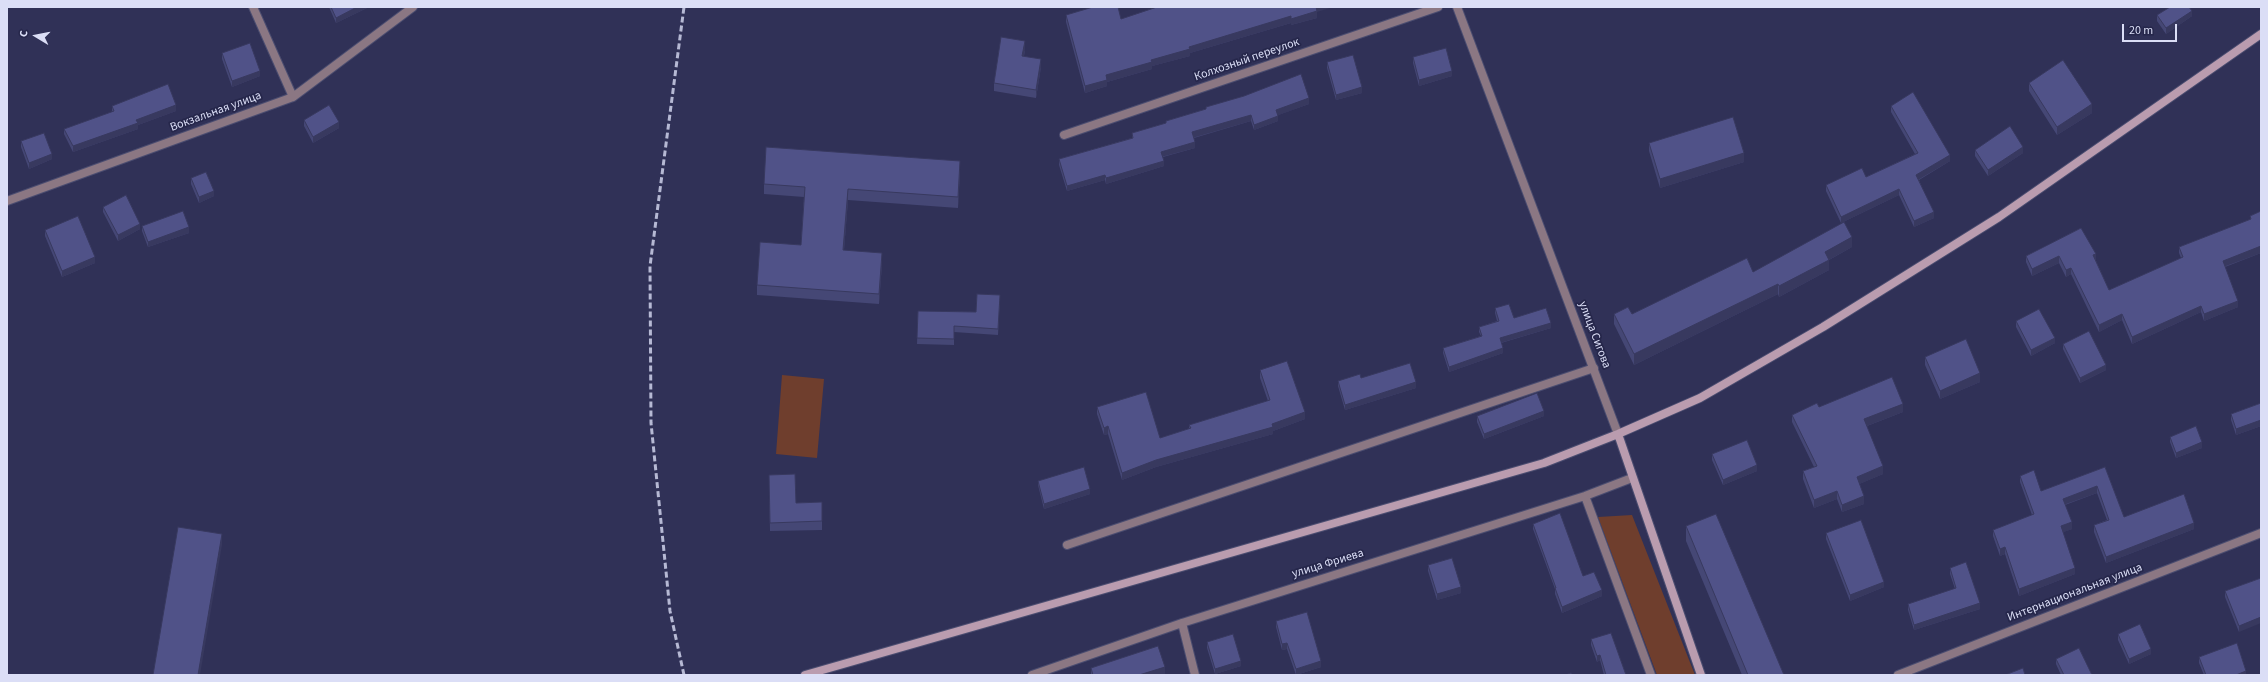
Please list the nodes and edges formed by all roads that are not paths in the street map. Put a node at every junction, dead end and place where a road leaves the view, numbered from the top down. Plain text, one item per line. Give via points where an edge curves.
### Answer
1 (253, 7) edge
2 (413, 7) edge
3 (1438, 7) edge
4 (1457, 7) edge
5 (2261, 34) edge
6 (293, 97) junction
7 (1064, 135) dead end
8 (7, 201) edge
9 (1594, 368) junction
10 (1618, 434) junction
11 (1632, 478) junction
12 (1585, 496) junction
13 (2261, 533) edge
14 (1067, 544) dead end
15 (1182, 623) junction
16 (806, 675) edge
17 (1032, 675) edge
18 (1195, 675) edge
19 (1651, 675) edge
20 (1701, 675) edge
21 (1898, 675) edge

1 - 6 street
2 - 6 street, Вокзальная улица
3 - 7 street, Колхозный переулок
4 - 9 street, улица Сигова
5 - 10 main road via 1999,217 1878,293 1700,398
6 - 8 street, Вокзальная улица
9 - 10 street, улица Сигова
9 - 14 street
10 - 11 main road, улица Сигова
10 - 16 main road via 1544,463
11 - 12 street, улица Фриева
11 - 20 main road, улица Сигова
12 - 15 street, улица Фриева
12 - 19 street
13 - 21 street, Интернациональная улица
15 - 17 street, улица Фриева
15 - 18 street

